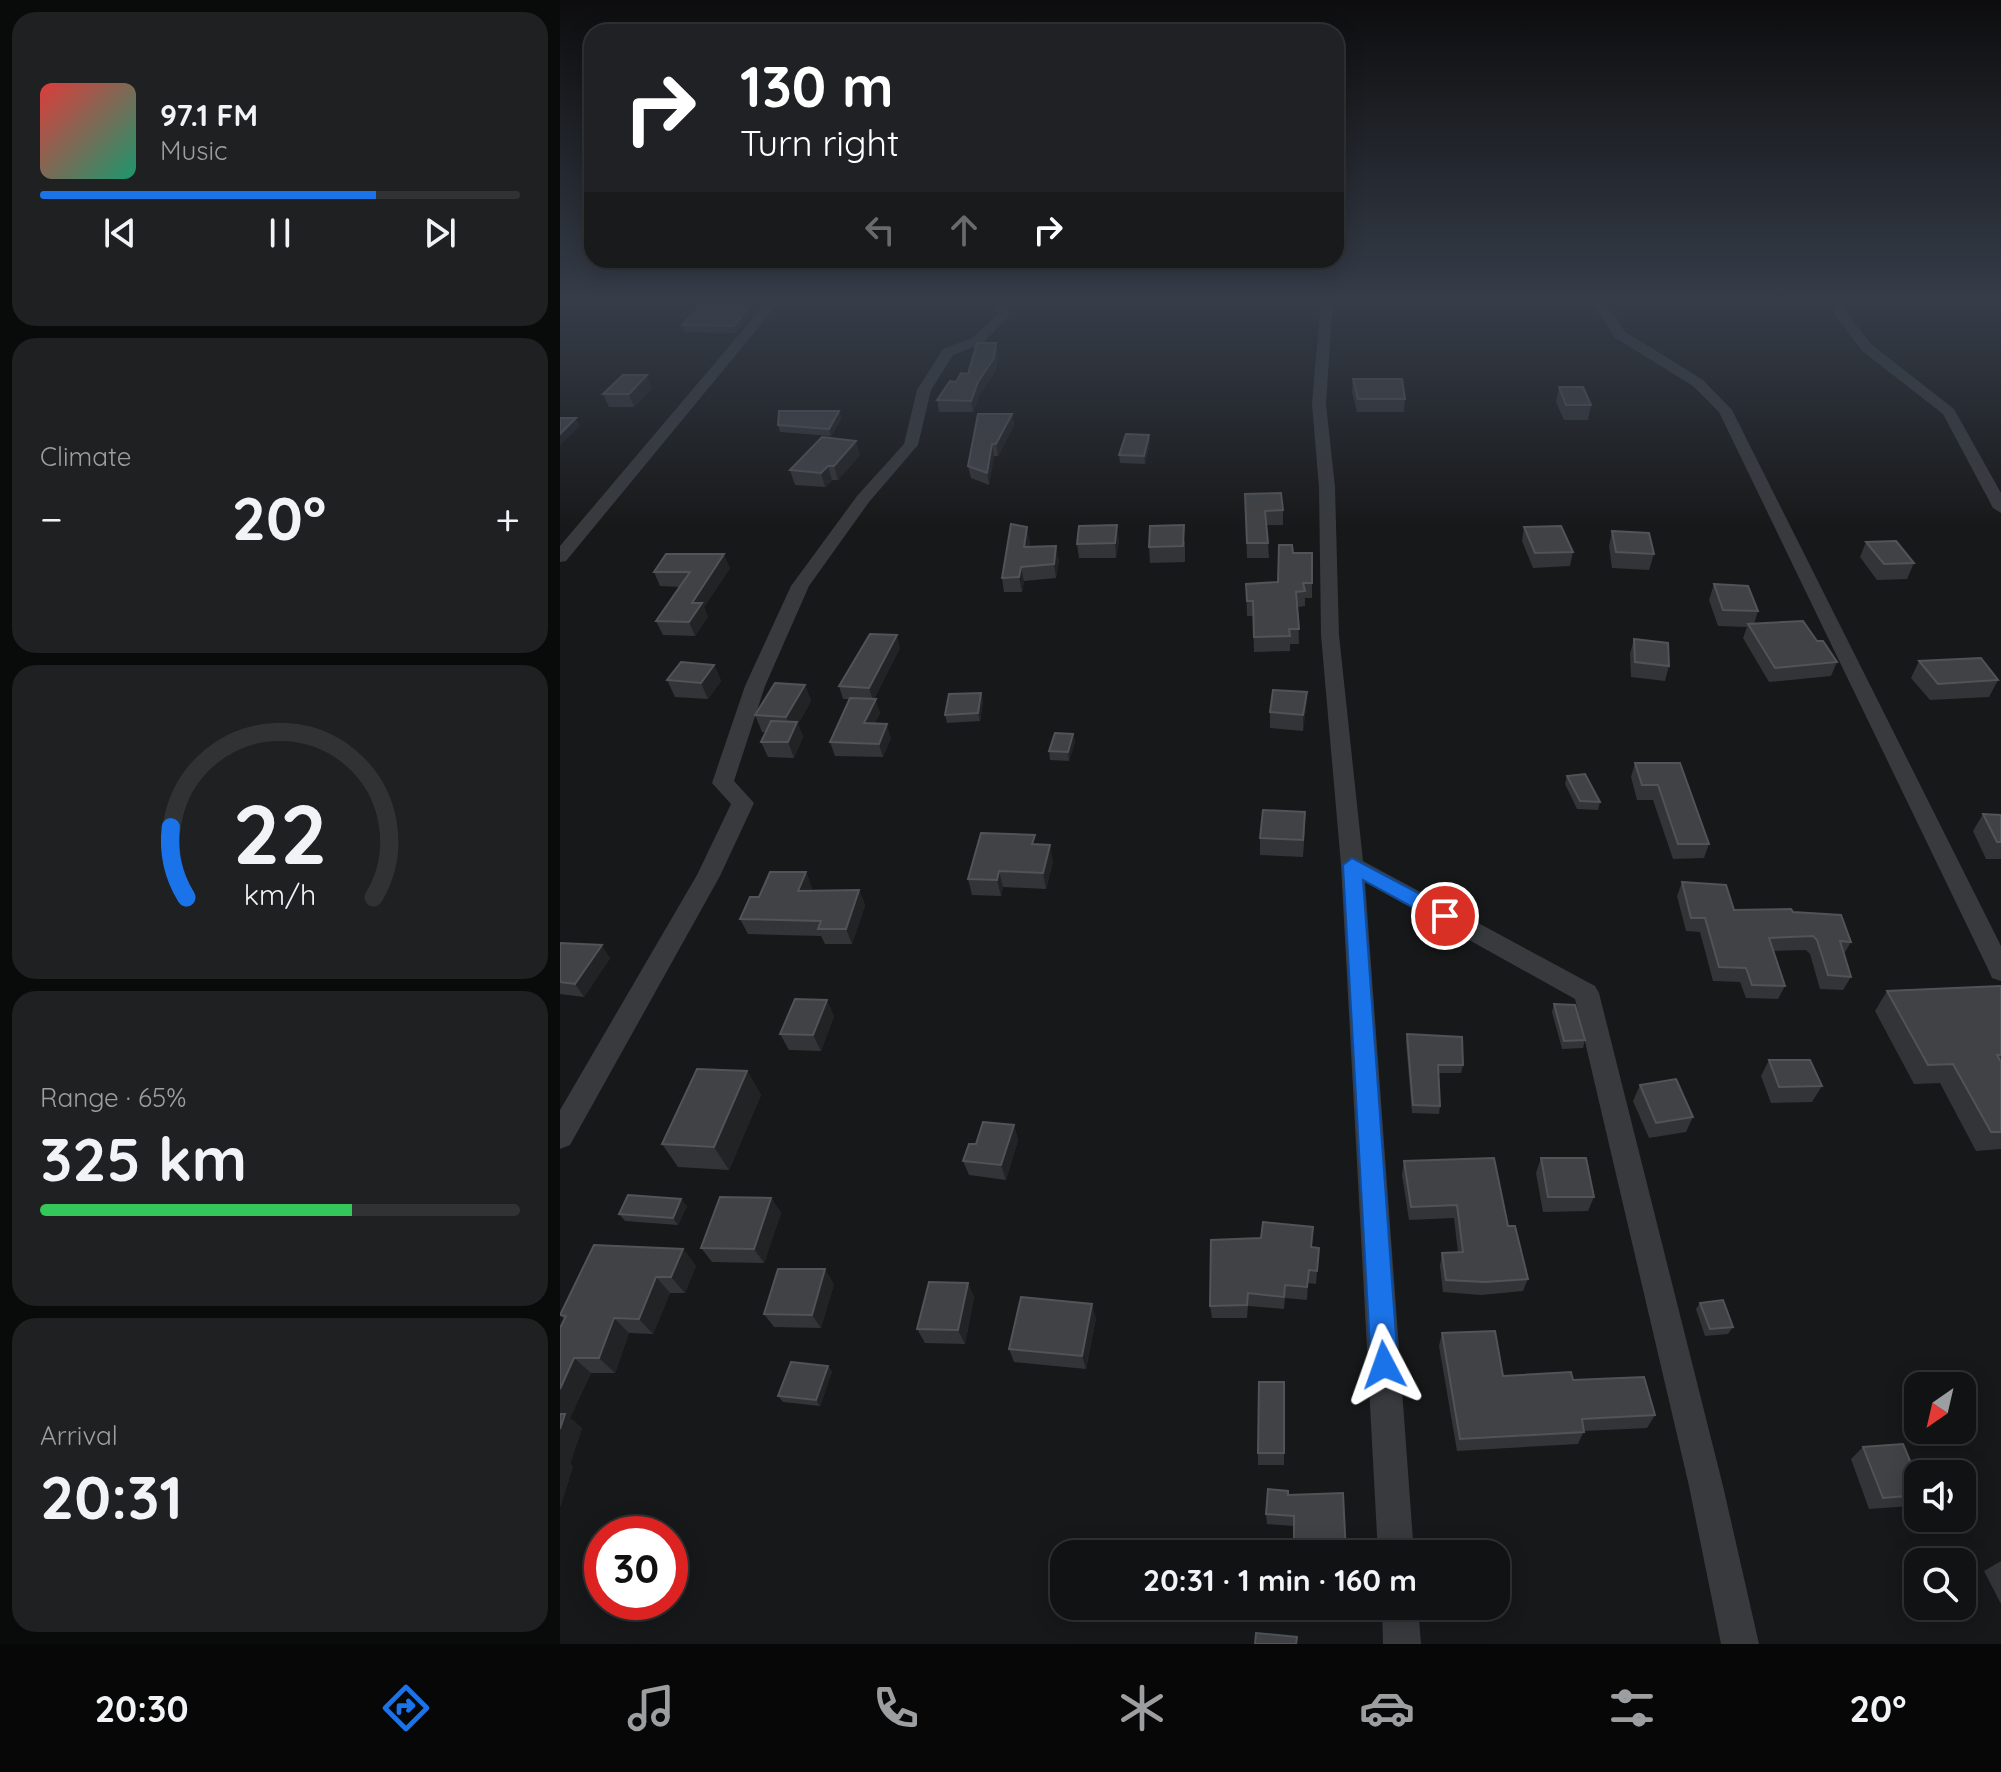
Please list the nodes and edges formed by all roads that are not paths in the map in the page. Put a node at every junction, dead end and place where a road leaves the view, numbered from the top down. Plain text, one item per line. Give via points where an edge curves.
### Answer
1 (712, 376) edge
2 (933, 376) edge
3 (1321, 376) edge
4 (1686, 376) edge
5 (1903, 376) edge
6 (2001, 508) edge
7 (560, 557) edge
8 (1352, 865) junction
9 (2001, 971) edge
10 (560, 1136) edge
11 (1395, 1540) edge
12 (1401, 1620) edge
13 (1402, 1644) edge
14 (1740, 1644) edge

1 - 7 street
2 - 10 street via 924,390 911,445 863,499 800,586 755,686 723,783 743,803 708,876
3 - 8 street via 1330,635
4 - 9 street via 1725,410
5 - 6 street via 1949,412
8 - 11 street
8 - 14 street via 1586,993
12 - 13 street

